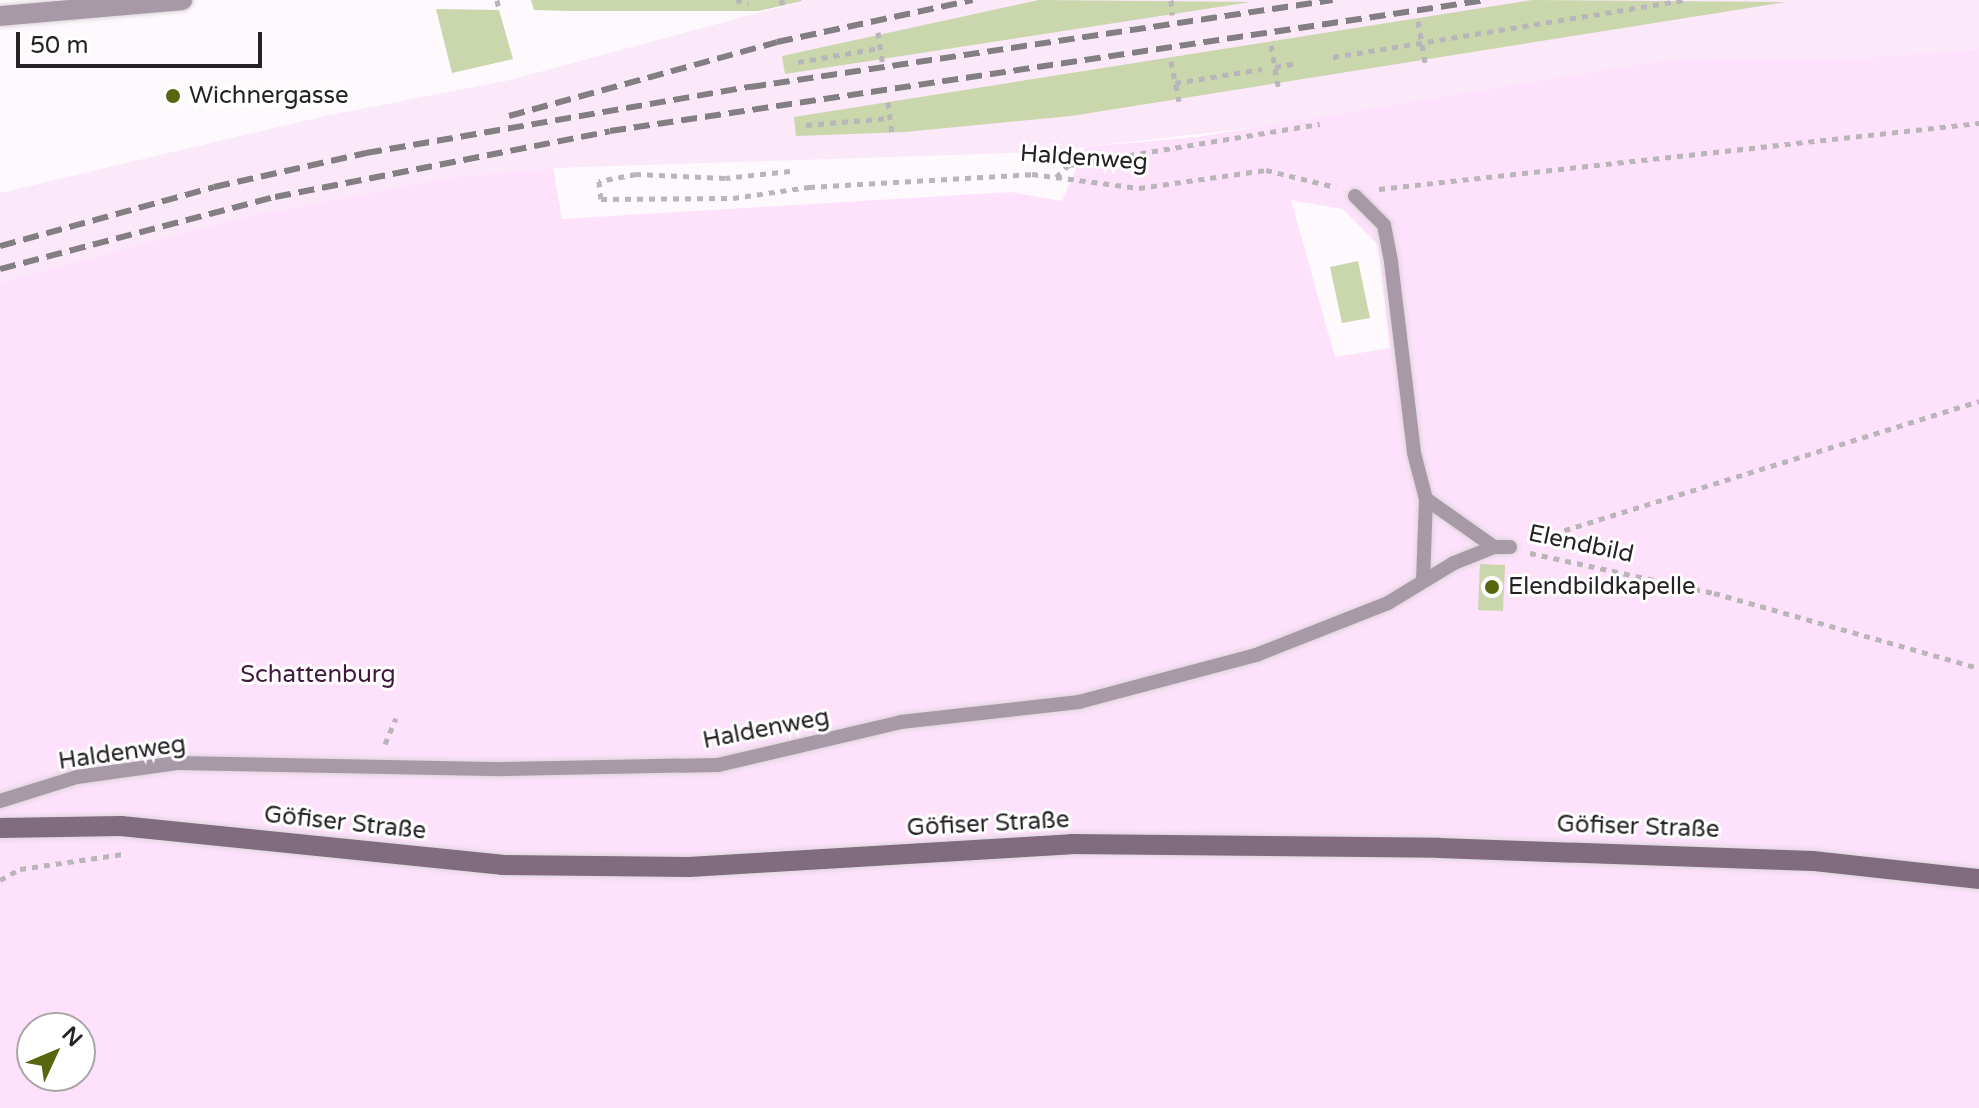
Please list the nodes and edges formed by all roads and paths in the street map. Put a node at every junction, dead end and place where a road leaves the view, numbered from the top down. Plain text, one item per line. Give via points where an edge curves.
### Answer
1 (182, 0) edge
2 (497, 0) edge
3 (736, 0) edge
4 (790, 0) edge
5 (1171, 0) edge
6 (1684, 0) edge
7 (749, 3) dead end
8 (779, 3) dead end
9 (499, 10) dead end
10 (1172, 15) dead end
11 (0, 16) edge
12 (1418, 21) dead end
13 (878, 32) dead end
14 (1421, 42) junction
15 (1271, 45) dead end
16 (880, 48) junction
17 (1333, 57) dead end
18 (1171, 61) dead end
19 (798, 62) dead end
20 (882, 62) dead end
21 (1425, 62) dead end
22 (1297, 63) dead end
23 (1275, 67) junction
24 (1262, 69) dead end
25 (1175, 83) junction
26 (1278, 86) dead end
27 (1179, 101) dead end
28 (888, 102) dead end
29 (890, 118) junction
30 (1979, 123) edge
31 (1320, 124) dead end
32 (806, 125) dead end
33 (892, 134) dead end
34 (790, 171) dead end
35 (1056, 178) junction
36 (1355, 196) junction
37 (1979, 401) edge
38 (1426, 499) junction
39 (1494, 547) junction
40 (1510, 547) junction
41 (1423, 580) junction
42 (1979, 668) edge
43 (0, 801) edge
44 (0, 828) edge
45 (127, 853) dead end
46 (1979, 879) edge
47 (0, 880) edge

1 - 11 street
2 - 9 path
3 - 7 path
4 - 8 path
5 - 10 path
6 - 14 path
12 - 14 path
13 - 16 path
14 - 17 path
14 - 21 path
15 - 23 path
16 - 19 path
16 - 20 path
18 - 25 path
22 - 23 path
23 - 26 path
24 - 25 path
25 - 27 path
28 - 29 path
29 - 32 path
29 - 33 path
30 - 36 path via 1390,185
31 - 35 path via 1069,165
34 - 35 path, Haldenweg via 725,178 636,174 599,181 601,199 644,202 921,179
35 - 36 path, Haldenweg via 1139,188 1266,170
36 - 38 lane via 1384,225 1414,453
37 - 40 path, Elendbild
38 - 39 lane
38 - 41 lane
39 - 40 lane, Haldenweg
39 - 41 lane, Haldenweg
40 - 42 path, Elendbild via 1714,593
41 - 43 lane, Haldenweg via 1388,603 1256,655 1079,702 901,722 718,765 504,769 177,763 77,777
44 - 46 main road, Göfiser Straße via 121,826 502,865 689,867 1071,844 1409,847 1813,861
45 - 47 path via 20,869

